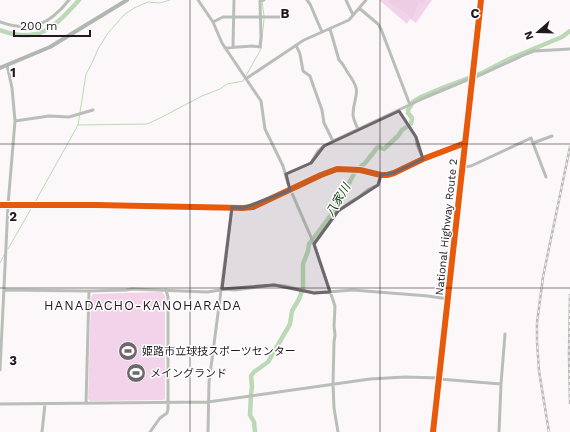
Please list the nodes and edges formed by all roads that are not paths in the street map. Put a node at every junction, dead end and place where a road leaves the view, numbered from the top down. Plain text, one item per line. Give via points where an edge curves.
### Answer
1 (69, 0) edge
2 (128, 0) edge
3 (198, 0) edge
4 (234, 0) edge
5 (264, 0) edge
6 (307, 0) edge
7 (346, 0) edge
8 (366, 0) edge
9 (481, 0) edge
10 (359, 8) junction
11 (353, 14) junction
12 (286, 16) dead end
13 (234, 17) junction
14 (261, 17) junction
15 (0, 22) edge
16 (213, 22) junction
17 (330, 29) junction
18 (322, 32) junction
19 (296, 46) junction
20 (233, 47) junction
21 (225, 48) junction
22 (570, 49) edge
23 (7, 65) junction
24 (0, 68) edge
25 (247, 78) junction
26 (473, 78) junction
27 (410, 105) junction
28 (93, 110) dead end
29 (399, 110) junction
30 (15, 121) junction
31 (358, 129) junction
32 (552, 136) dead end
33 (333, 141) junction
34 (465, 143) junction
35 (533, 143) junction
36 (423, 159) junction
37 (463, 166) junction
38 (286, 174) junction
39 (381, 175) junction
40 (546, 177) dead end
41 (290, 190) junction
42 (0, 205) edge
43 (8, 205) junction
44 (232, 208) junction
45 (314, 244) junction
46 (4, 290) junction
47 (166, 290) junction
48 (222, 290) junction
49 (89, 291) junction
50 (330, 292) junction
51 (448, 299) junction
52 (505, 334) dead end
53 (1, 343) edge
54 (0, 370) edge
55 (439, 379) junction
56 (333, 384) junction
57 (501, 384) junction
58 (168, 402) junction
59 (208, 402) junction
60 (0, 404) edge
61 (45, 404) junction
62 (86, 404) junction
63 (42, 432) edge
64 (150, 432) edge
65 (208, 432) edge
66 (338, 432) edge
67 (433, 432) edge
68 (499, 432) edge

1 - 15 street via 48,21 38,26 18,27
2 - 23 main road via 50,47
3 - 16 street
4 - 13 street
5 - 14 street via 260,1
6 - 18 street
7 - 11 street
8 - 10 street
9 - 26 highway, National Highway Route 2
10 - 11 street
10 - 27 street via 381,29
11 - 17 street via 349,20
12 - 14 street
13 - 14 street
13 - 16 street via 223,17
13 - 20 street
14 - 20 street via 260,47
16 - 21 street
17 - 18 street
17 - 31 street via 339,60 358,92 353,115
18 - 19 street
19 - 25 street
19 - 33 street via 303,71 310,76 324,123
20 - 21 street
21 - 25 street
22 - 26 street via 534,51
23 - 24 main road
23 - 30 street
25 - 38 street via 261,101 265,129
26 - 27 street
26 - 34 highway, National Highway Route 2
27 - 29 street
28 - 30 street via 69,117 49,116
29 - 31 street
29 - 36 street via 416,137
30 - 43 street
31 - 33 street
32 - 35 street
33 - 38 street via 318,151 311,163
34 - 36 street
34 - 37 highway, National Highway Route 2
35 - 37 street via 531,138 471,166
35 - 40 street
36 - 39 street via 394,173
37 - 51 highway, National Highway Route 2
38 - 41 street
39 - 41 street via 360,170 337,169
39 - 45 street via 378,185 338,211
41 - 44 street via 253,207
41 - 45 street
42 - 43 street
43 - 44 street
43 - 46 street
44 - 48 street
45 - 50 street
46 - 49 street
46 - 53 street
47 - 48 street
47 - 49 street
47 - 58 street
48 - 50 street via 274,285 314,293
48 - 59 street
49 - 62 street
50 - 51 street via 353,290
50 - 56 street via 335,306
51 - 55 highway, National Highway Route 2
52 - 57 street
53 - 54 street
55 - 56 street via 405,377
55 - 57 street
55 - 67 highway, National Highway Route 2
56 - 59 street
56 - 66 street
57 - 68 street
58 - 59 street
58 - 62 street
58 - 64 street via 167,413
59 - 65 street
60 - 61 street
61 - 62 street
61 - 63 street

